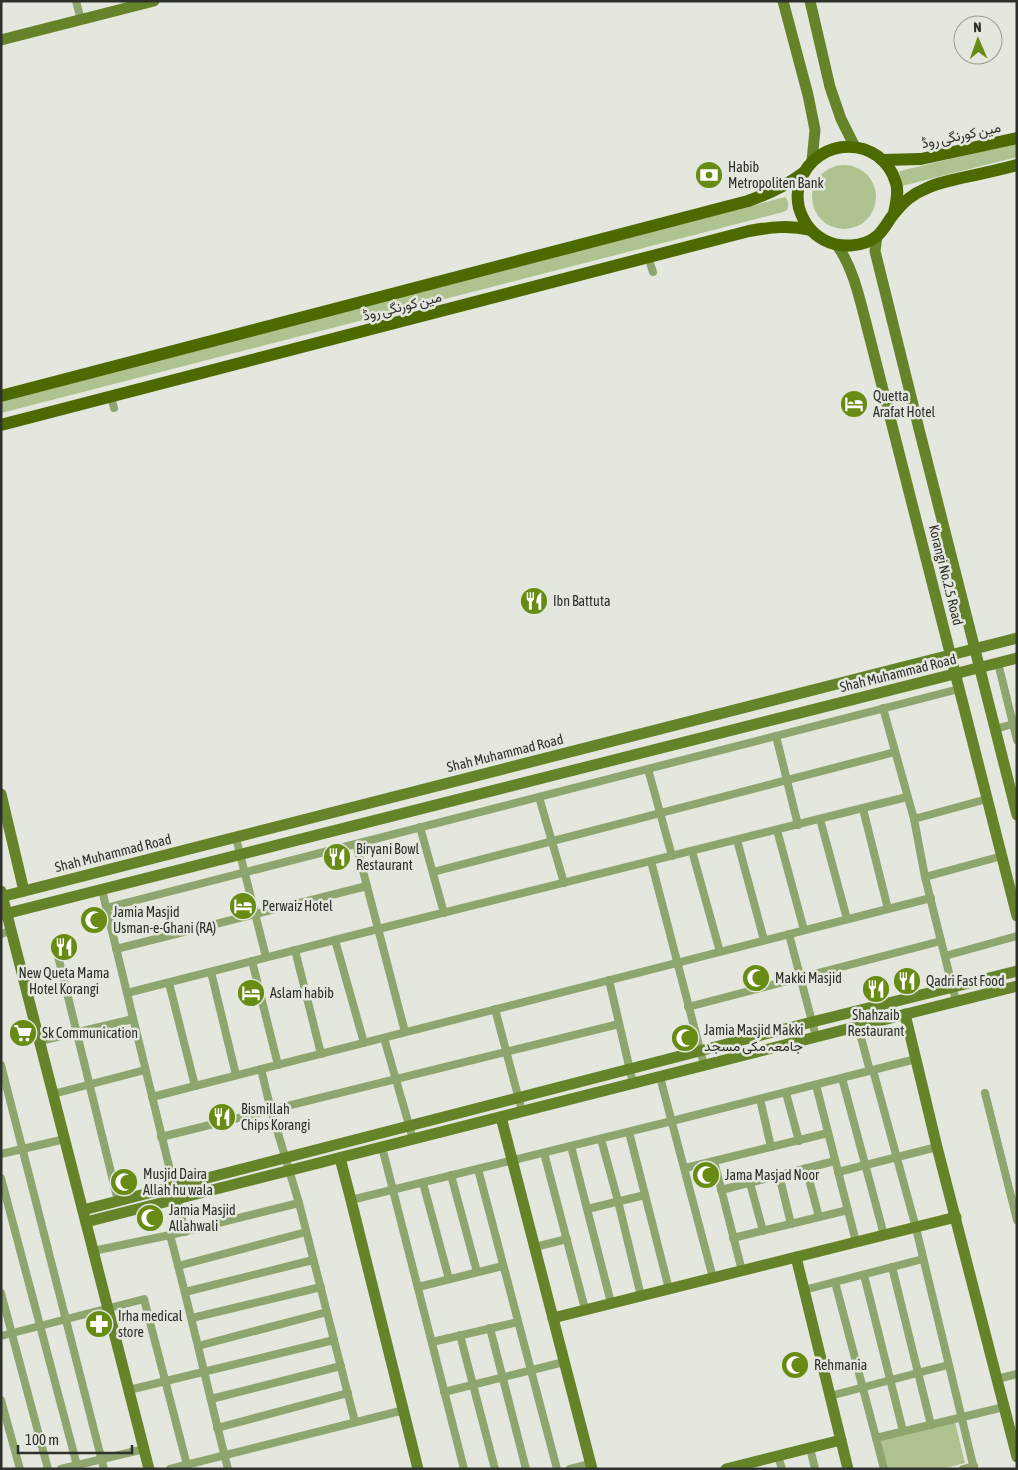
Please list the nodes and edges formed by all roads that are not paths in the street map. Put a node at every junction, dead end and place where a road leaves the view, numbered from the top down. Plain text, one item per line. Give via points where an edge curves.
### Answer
1 (76, 1) edge
2 (154, 1) edge
3 (783, 1) edge
4 (810, 1) edge
5 (81, 20) junction
6 (1, 40) edge
7 (1017, 138) edge
8 (855, 147) junction
9 (882, 160) junction
10 (812, 161) junction
11 (1017, 165) edge
12 (803, 173) junction
13 (894, 213) junction
14 (811, 230) junction
15 (877, 236) junction
16 (837, 245) junction
17 (648, 257) junction
18 (653, 272) dead end
19 (1, 396) edge
20 (1, 425) edge
21 (1017, 638) edge
22 (975, 649) junction
23 (950, 654) junction
24 (1017, 658) edge
25 (998, 663) junction
26 (980, 667) junction
27 (955, 674) junction
28 (959, 689) junction
29 (884, 708) junction
30 (1015, 724) edge
31 (995, 729) junction
32 (776, 736) junction
33 (1017, 740) edge
34 (895, 752) junction
35 (519, 765) junction
36 (648, 769) junction
37 (787, 781) junction
38 (524, 783) junction
39 (1, 794) edge
40 (539, 797) junction
41 (907, 797) junction
42 (987, 799) junction
43 (863, 808) junction
44 (660, 814) junction
45 (1017, 814) edge
46 (820, 819) junction
47 (914, 820) junction
48 (798, 825) junction
49 (420, 827) junction
50 (777, 830) junction
51 (236, 838) junction
52 (737, 840) junction
53 (552, 841) junction
54 (356, 844) junction
55 (692, 851) junction
56 (241, 854) junction
57 (672, 856) junction
58 (1002, 856) junction
59 (651, 861) junction
60 (245, 872) junction
61 (433, 872) junction
62 (925, 877) junction
63 (564, 883) junction
64 (367, 886) junction
65 (102, 890) junction
66 (24, 891) junction
67 (2, 895) edge
68 (931, 898) junction
69 (106, 908) junction
70 (888, 909) junction
71 (444, 913) junction
72 (4, 914) edge
73 (256, 914) junction
74 (1017, 916) edge
75 (847, 919) junction
76 (378, 929) junction
77 (804, 930) junction
78 (6, 932) edge
79 (789, 934) junction
80 (1017, 936) edge
81 (335, 940) junction
82 (764, 940) junction
83 (941, 941) junction
84 (116, 949) junction
85 (295, 950) junction
86 (57, 952) dead end
87 (720, 952) junction
88 (944, 956) junction
89 (266, 957) junction
90 (252, 961) junction
91 (677, 963) junction
92 (1017, 971) edge
93 (210, 972) junction
94 (800, 977) junction
95 (609, 980) junction
96 (169, 982) junction
97 (1017, 986) edge
98 (953, 987) junction
99 (127, 993) junction
100 (956, 1001) junction
101 (688, 1007) junction
102 (495, 1009) junction
103 (905, 1014) junction
104 (133, 1019) junction
105 (812, 1022) junction
106 (619, 1024) junction
107 (858, 1026) junction
108 (76, 1032) junction
109 (405, 1032) junction
110 (816, 1037) junction
111 (384, 1038) junction
112 (40, 1041) junction
113 (364, 1043) junction
114 (506, 1051) junction
115 (700, 1052) junction
116 (321, 1054) junction
117 (916, 1059) junction
118 (1, 1065) edge
119 (278, 1065) junction
120 (704, 1065) junction
121 (261, 1069) junction
122 (145, 1070) junction
123 (630, 1070) junction
124 (871, 1071) junction
125 (236, 1075) junction
126 (660, 1076) junction
127 (396, 1078) junction
128 (842, 1078) junction
129 (634, 1083) junction
130 (89, 1085) junction
131 (816, 1085) junction
132 (196, 1086) junction
133 (786, 1093) junction
134 (985, 1093) dead end
135 (53, 1094) junction
136 (152, 1097) junction
137 (518, 1098) junction
138 (760, 1099) junction
139 (271, 1110) junction
140 (522, 1111) junction
141 (501, 1117) junction
142 (672, 1122) junction
143 (409, 1125) junction
144 (629, 1132) junction
145 (828, 1133) junction
146 (162, 1137) junction
147 (65, 1139) junction
148 (413, 1139) junction
149 (601, 1139) junction
150 (798, 1141) junction
151 (571, 1146) junction
152 (382, 1147) junction
153 (771, 1147) junction
154 (937, 1147) junction
155 (22, 1150) junction
156 (544, 1153) junction
157 (1, 1154) edge
158 (897, 1157) junction
159 (285, 1158) junction
160 (340, 1158) junction
161 (513, 1160) junction
162 (714, 1161) junction
163 (835, 1161) junction
164 (865, 1166) junction
165 (684, 1168) junction
166 (806, 1168) junction
167 (478, 1169) junction
168 (289, 1170) junction
169 (838, 1172) junction
170 (778, 1175) junction
171 (452, 1176) junction
172 (1, 1178) edge
173 (423, 1182) junction
174 (750, 1182) junction
175 (394, 1190) junction
176 (721, 1190) junction
177 (175, 1193) junction
178 (645, 1195) junction
179 (352, 1200) junction
180 (118, 1201) junction
181 (618, 1201) junction
182 (299, 1203) junction
183 (587, 1209) junction
184 (83, 1210) junction
185 (848, 1210) junction
186 (819, 1217) junction
187 (956, 1218) junction
188 (1017, 1220) edge
189 (86, 1222) junction
190 (791, 1224) junction
191 (916, 1228) junction
192 (763, 1231) junction
193 (185, 1232) junction
194 (306, 1232) junction
195 (170, 1235) junction
196 (884, 1236) junction
197 (733, 1238) junction
198 (567, 1239) junction
199 (856, 1242) junction
200 (535, 1246) junction
201 (93, 1251) junction
202 (796, 1257) junction
203 (923, 1259) junction
204 (313, 1260) junction
205 (178, 1266) junction
206 (503, 1266) junction
207 (892, 1267) junction
208 (742, 1271) junction
209 (477, 1272) junction
210 (864, 1274) junction
211 (713, 1278) junction
212 (449, 1279) junction
213 (835, 1282) junction
214 (321, 1287) junction
215 (418, 1287) junction
216 (669, 1289) junction
217 (804, 1290) junction
218 (185, 1292) junction
219 (1, 1293) edge
220 (641, 1296) junction
221 (611, 1303) junction
222 (108, 1308) junction
223 (586, 1310) junction
224 (327, 1312) junction
225 (192, 1318) junction
226 (553, 1318) junction
227 (66, 1319) junction
228 (518, 1322) junction
229 (40, 1326) junction
230 (490, 1328) junction
231 (11, 1333) junction
232 (460, 1335) junction
233 (1, 1336) edge
234 (334, 1340) junction
235 (432, 1342) junction
236 (198, 1346) junction
237 (564, 1362) junction
238 (948, 1365) junction
239 (341, 1366) junction
240 (530, 1371) junction
241 (205, 1372) junction
242 (918, 1373) junction
243 (1017, 1374) edge
244 (502, 1377) junction
245 (997, 1379) junction
246 (890, 1380) junction
247 (165, 1381) junction
248 (473, 1384) junction
249 (863, 1388) junction
250 (129, 1390) junction
251 (444, 1392) junction
252 (348, 1393) junction
253 (830, 1396) junction
254 (210, 1399) junction
255 (1, 1400) edge
256 (1004, 1407) junction
257 (404, 1410) junction
258 (961, 1417) junction
259 (355, 1422) junction
260 (931, 1425) junction
261 (217, 1428) junction
262 (903, 1431) junction
263 (876, 1438) junction
264 (840, 1440) junction
265 (810, 1448) junction
266 (144, 1449) junction
267 (225, 1455) junction
268 (778, 1456) junction
269 (1017, 1457) edge
270 (101, 1459) junction
271 (591, 1466) edge
272 (751, 1466) edge
273 (77, 1467) edge
274 (187, 1467) edge
275 (974, 1467) edge
276 (20, 1469) edge
277 (48, 1469) edge
278 (60, 1469) edge
279 (104, 1469) edge
280 (149, 1469) edge
281 (170, 1469) edge
282 (228, 1469) edge
283 (418, 1469) edge
284 (464, 1469) edge
285 (496, 1469) edge
286 (526, 1469) edge
287 (557, 1469) edge
288 (570, 1469) edge
289 (726, 1469) edge
290 (782, 1469) edge
291 (815, 1469) edge
292 (848, 1469) edge
293 (884, 1469) edge
294 (963, 1469) edge

1 - 5 street
2 - 5 street
3 - 10 street via 815,130
4 - 8 street via 830,87
5 - 6 street
7 - 9 main road, مین کورنگی روڈ via 921,159
8 - 9 main road via 870,151
8 - 10 main road via 839,147
9 - 13 main road via 896,184
10 - 12 main road
11 - 13 main road via 927,188 910,196
12 - 14 main road via 798,203 802,218
12 - 19 main road, مین کورنگی روڈ via 770,194 748,201
13 - 15 main road
14 - 16 main road
14 - 17 main road, مین کورنگی روڈ via 782,227 749,231
15 - 16 main road via 865,243
15 - 22 street, Korangi No.2.5 Road via 875,251
16 - 23 street, Korangi No.2.5 Road via 852,274
17 - 18 street
17 - 20 main road, مین کورنگی روڈ via 113,402
21 - 22 street, Shah Muhammad Road
22 - 23 street, Shah Muhammad Road
22 - 26 street, Korangi No.2.5 Road
23 - 27 street, Korangi No.2.5 Road
23 - 35 street, Shah Muhammad Road
24 - 25 street, Shah Muhammad Road
25 - 26 street, Shah Muhammad Road
25 - 30 street
26 - 27 street, Shah Muhammad Road
26 - 31 street, Korangi No.2.5 Road
27 - 28 street, Korangi No.2.5 Road
27 - 38 street, Shah Muhammad Road
28 - 29 street
28 - 42 street, Korangi No.2.5 Road
29 - 32 street
29 - 34 street
30 - 31 street
30 - 33 street
31 - 45 street, Korangi No.2.5 Road
32 - 36 street
32 - 37 street
34 - 37 street
34 - 41 street
35 - 38 street
35 - 51 street, Shah Muhammad Road
36 - 40 street
36 - 44 street
37 - 44 street
37 - 48 street
38 - 56 street, Shah Muhammad Road
39 - 66 street
40 - 49 street
40 - 53 street
41 - 43 street
41 - 47 street
42 - 47 street
42 - 58 street, Korangi No.2.5 Road
43 - 46 street
43 - 70 street
44 - 53 street
44 - 57 street
46 - 48 street
46 - 75 street
47 - 62 street
48 - 50 street
49 - 54 street
49 - 61 street
50 - 52 street
50 - 77 street
51 - 56 street
51 - 66 street, Shah Muhammad Road
52 - 55 street
52 - 82 street
53 - 61 street
53 - 63 street
54 - 60 street
54 - 64 street
55 - 57 street
55 - 87 street
56 - 60 street
56 - 65 street, Shah Muhammad Road
57 - 59 street
58 - 62 street
58 - 74 street, Korangi No.2.5 Road
59 - 63 street
59 - 91 street
60 - 69 street
60 - 73 street
61 - 71 street
62 - 68 street
63 - 71 street
64 - 73 street
64 - 76 street
65 - 69 street
65 - 72 street, Shah Muhammad Road
66 - 67 street, Shah Muhammad Road
66 - 72 street
67 - 72 street
68 - 70 street
68 - 83 street
69 - 84 street
70 - 75 street
71 - 76 street
72 - 78 street
73 - 84 street
73 - 89 street
75 - 77 street
76 - 81 street
76 - 109 street
77 - 79 street
78 - 112 street
79 - 82 street
79 - 94 street
80 - 88 street
81 - 85 street
81 - 113 street
82 - 87 street
83 - 88 street
83 - 94 street
84 - 99 street
85 - 89 street
85 - 116 street
86 - 108 street
87 - 91 street
88 - 98 street
89 - 90 street
90 - 93 street
90 - 119 street
91 - 95 street
91 - 101 street
92 - 98 street
93 - 96 street
93 - 125 street
94 - 101 street
94 - 105 street
95 - 102 street
95 - 106 street
96 - 99 street
96 - 132 street
97 - 100 street
98 - 100 street
98 - 105 street
99 - 104 street
100 - 103 street
101 - 115 street
102 - 109 street
102 - 114 street
103 - 107 street
103 - 117 street
104 - 108 street
104 - 122 street
105 - 110 street
105 - 115 street
106 - 114 street
106 - 123 street
107 - 110 street
107 - 124 street
108 - 112 street
108 - 130 street
109 - 111 street
110 - 120 street
111 - 113 street
111 - 127 street
112 - 135 street
113 - 116 street
114 - 127 street
114 - 137 street
115 - 120 street
115 - 123 street
116 - 119 street
117 - 124 street
117 - 154 street
118 - 155 street
119 - 121 street
120 - 126 street
121 - 125 street
121 - 139 street
122 - 130 street
122 - 136 street
123 - 129 street
123 - 137 street
124 - 128 street
124 - 158 street
125 - 132 street
126 - 129 street
126 - 142 street
127 - 139 street
127 - 143 street
128 - 131 street
128 - 164 street
129 - 140 street
130 - 135 street
130 - 180 street
131 - 133 street
131 - 145 street
132 - 136 street
133 - 138 street
133 - 150 street
134 - 188 street
135 - 147 street
136 - 146 street
137 - 140 street
137 - 143 street
138 - 142 street
138 - 153 street
139 - 146 street
139 - 159 street
140 - 141 street
141 - 148 street
141 - 161 street
142 - 144 street
142 - 165 street
143 - 148 street
143 - 159 street
144 - 149 street
144 - 178 street
145 - 150 street
145 - 163 street
146 - 177 street
147 - 155 street
147 - 184 street
148 - 152 street
149 - 151 street
149 - 181 street
150 - 153 street
151 - 156 street
151 - 183 street
152 - 160 street
152 - 175 street
153 - 162 street
154 - 158 street
154 - 187 street
155 - 157 street
155 - 227 street
156 - 161 street
156 - 198 street
158 - 164 street
158 - 191 street
159 - 168 street
159 - 177 street
160 - 168 street
160 - 179 street
161 - 167 street
161 - 200 street
162 - 165 street
162 - 176 street
163 - 166 street
163 - 169 street
164 - 169 street
164 - 196 street
165 - 211 street
166 - 170 street
166 - 186 street
167 - 171 street
167 - 206 street
168 - 177 street
168 - 182 street
169 - 185 street
170 - 174 street
170 - 190 street
171 - 173 street
171 - 209 street
172 - 229 street
173 - 175 street
173 - 212 street
174 - 176 street
174 - 192 street
175 - 179 street
175 - 215 street
176 - 197 street
177 - 180 street
177 - 189 street
177 - 193 street
178 - 181 street
178 - 216 street
179 - 257 street
180 - 184 street
181 - 183 street
181 - 220 street
182 - 193 street
182 - 194 street
183 - 221 street
184 - 189 street
185 - 186 street
185 - 199 street
186 - 190 street
187 - 191 street
187 - 245 street
189 - 201 street
190 - 192 street
191 - 196 street
191 - 203 street
192 - 197 street
193 - 195 street
194 - 204 street
194 - 205 street
195 - 201 street
195 - 205 street
196 - 199 street
197 - 208 street
198 - 200 street
198 - 223 street
199 - 202 street
200 - 226 street
201 - 222 street
202 - 208 street
202 - 217 street
203 - 207 street
203 - 238 street
204 - 214 street
204 - 218 street
205 - 218 street
206 - 209 street
206 - 228 street
207 - 210 street
207 - 242 street
208 - 211 street
209 - 212 street
210 - 213 street
210 - 246 street
211 - 216 street
212 - 215 street
213 - 217 street
213 - 249 street
214 - 224 street
214 - 225 street
215 - 235 street
216 - 220 street
217 - 253 street
218 - 225 street
219 - 231 street
220 - 221 street
221 - 223 street
222 - 227 street
222 - 247 street via 144,1299
222 - 250 street
223 - 226 street
224 - 234 street
224 - 236 street
225 - 236 street
226 - 237 street
227 - 229 street
227 - 270 street
228 - 230 street
228 - 240 street
229 - 231 street
229 - 273 street
230 - 232 street
230 - 244 street
231 - 233 street
231 - 277 street
232 - 235 street
232 - 248 street
234 - 239 street
234 - 241 street
235 - 251 street
236 - 241 street
237 - 240 street
237 - 271 street
238 - 242 street
238 - 258 street
239 - 252 street
239 - 254 street
240 - 244 street
240 - 287 street
241 - 247 street
241 - 254 street
242 - 246 street
242 - 260 street
243 - 245 street
244 - 248 street
244 - 286 street
245 - 256 street
246 - 249 street
246 - 262 street
247 - 250 street
247 - 274 street
248 - 251 street
248 - 285 street
249 - 253 street
249 - 263 street
250 - 266 street
251 - 284 street
252 - 259 street
252 - 261 street
253 - 264 street
254 - 261 street
255 - 276 street
256 - 258 street
256 - 269 street
257 - 259 street
257 - 283 street
258 - 260 street
258 - 275 street
259 - 267 street
260 - 262 street
261 - 267 street
262 - 263 street
263 - 293 street
264 - 265 street
264 - 292 street
265 - 268 street
265 - 291 street
266 - 270 street
266 - 280 street
267 - 274 street
267 - 282 street
268 - 272 street
268 - 290 street
270 - 273 street
270 - 279 street
271 - 288 street
272 - 289 street
273 - 278 street
274 - 281 street
275 - 294 street

